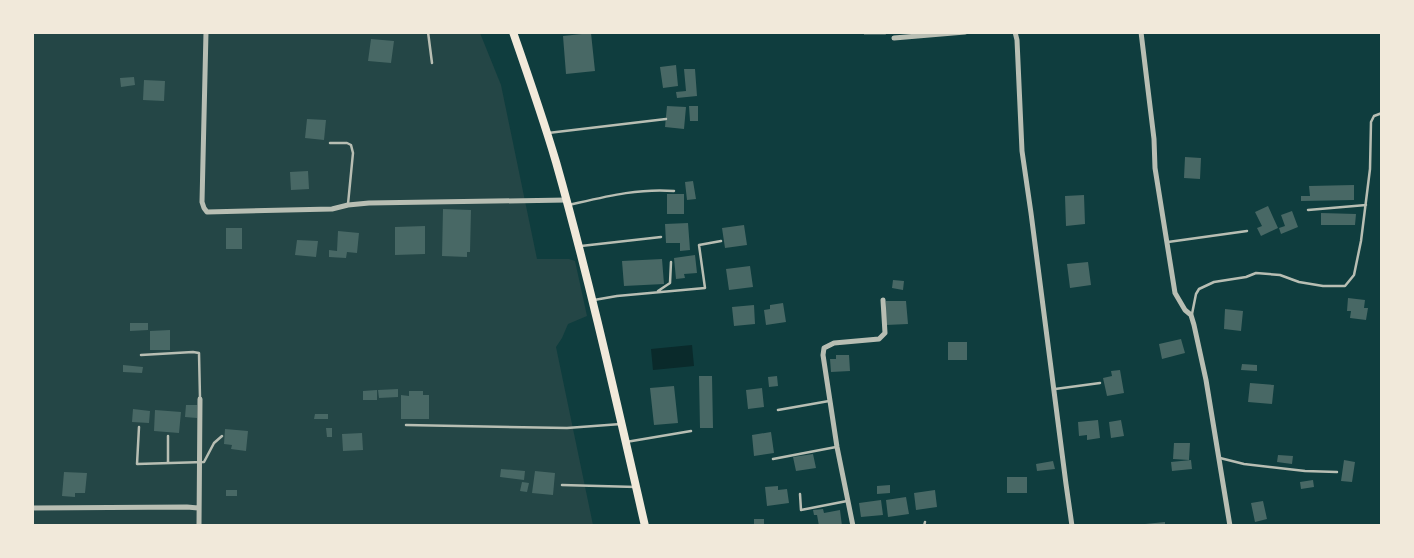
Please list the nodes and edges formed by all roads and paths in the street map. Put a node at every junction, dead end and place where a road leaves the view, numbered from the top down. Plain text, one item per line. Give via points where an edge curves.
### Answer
1 (206, 32) edge
2 (428, 32) edge
3 (513, 32) edge
4 (965, 32) edge
5 (1016, 32) edge
6 (1141, 32) edge
7 (894, 38) dead end
8 (432, 63) dead end
9 (1382, 113) edge
10 (666, 118) dead end
11 (547, 133) junction
12 (330, 143) dead end
13 (674, 190) dead end
14 (567, 203) junction
15 (348, 205) junction
16 (1366, 205) junction
17 (1308, 210) dead end
18 (1247, 231) dead end
19 (661, 237) dead end
20 (721, 241) dead end
21 (1166, 242) junction
22 (579, 247) junction
23 (671, 262) dead end
24 (657, 292) junction
25 (883, 300) dead end
26 (592, 301) junction
27 (1191, 316) junction
28 (141, 355) dead end
29 (1100, 383) dead end
30 (1054, 390) junction
31 (200, 399) joint
32 (830, 401) junction
33 (778, 410) dead end
34 (622, 424) junction
35 (406, 426) dead end
36 (138, 427) dead end
37 (691, 431) dead end
38 (168, 436) dead end
39 (222, 436) dead end
40 (626, 443) junction
41 (837, 447) junction
42 (1219, 458) junction
43 (772, 459) dead end
44 (198, 462) junction
45 (168, 463) junction
46 (1337, 472) dead end
47 (562, 485) dead end
48 (636, 488) junction
49 (800, 494) dead end
50 (848, 500) junction
51 (32, 508) edge
52 (198, 508) junction
53 (199, 526) edge
54 (645, 526) edge
55 (853, 526) edge
56 (1072, 526) edge
57 (1230, 526) edge

1 - 15 street via 204,208 208,212 332,209
2 - 8 lane
3 - 11 main road
4 - 7 street
5 - 30 street via 1022,151
6 - 21 street
9 - 16 lane via 1374,116 1371,122
10 - 11 lane
11 - 14 main road
12 - 15 lane via 351,145
13 - 14 lane via 638,191
14 - 15 street
14 - 22 main road
16 - 17 lane
16 - 27 lane via 1357,264 1354,275 1345,286 1323,286 1280,275 1256,273 1214,282 1199,289
18 - 21 lane
19 - 22 lane
20 - 24 lane via 699,245 705,288
21 - 27 street via 1175,293
22 - 26 main road
23 - 24 lane via 670,283
24 - 26 lane
25 - 32 street via 885,334 882,337 834,343 824,348
26 - 34 main road
27 - 42 street
28 - 31 lane via 199,353
29 - 30 lane
30 - 56 street
31 - 44 street
32 - 33 lane
32 - 41 street
34 - 35 lane via 566,428
34 - 40 main road
36 - 45 lane via 137,464
37 - 40 lane
38 - 45 lane
39 - 44 lane via 214,443 204,462
40 - 48 main road
41 - 43 lane
41 - 50 street
42 - 46 lane via 1244,464
42 - 57 street
44 - 45 lane
44 - 52 street
47 - 48 lane
48 - 54 main road
49 - 50 lane via 801,510
50 - 55 street
51 - 52 street
52 - 53 street

